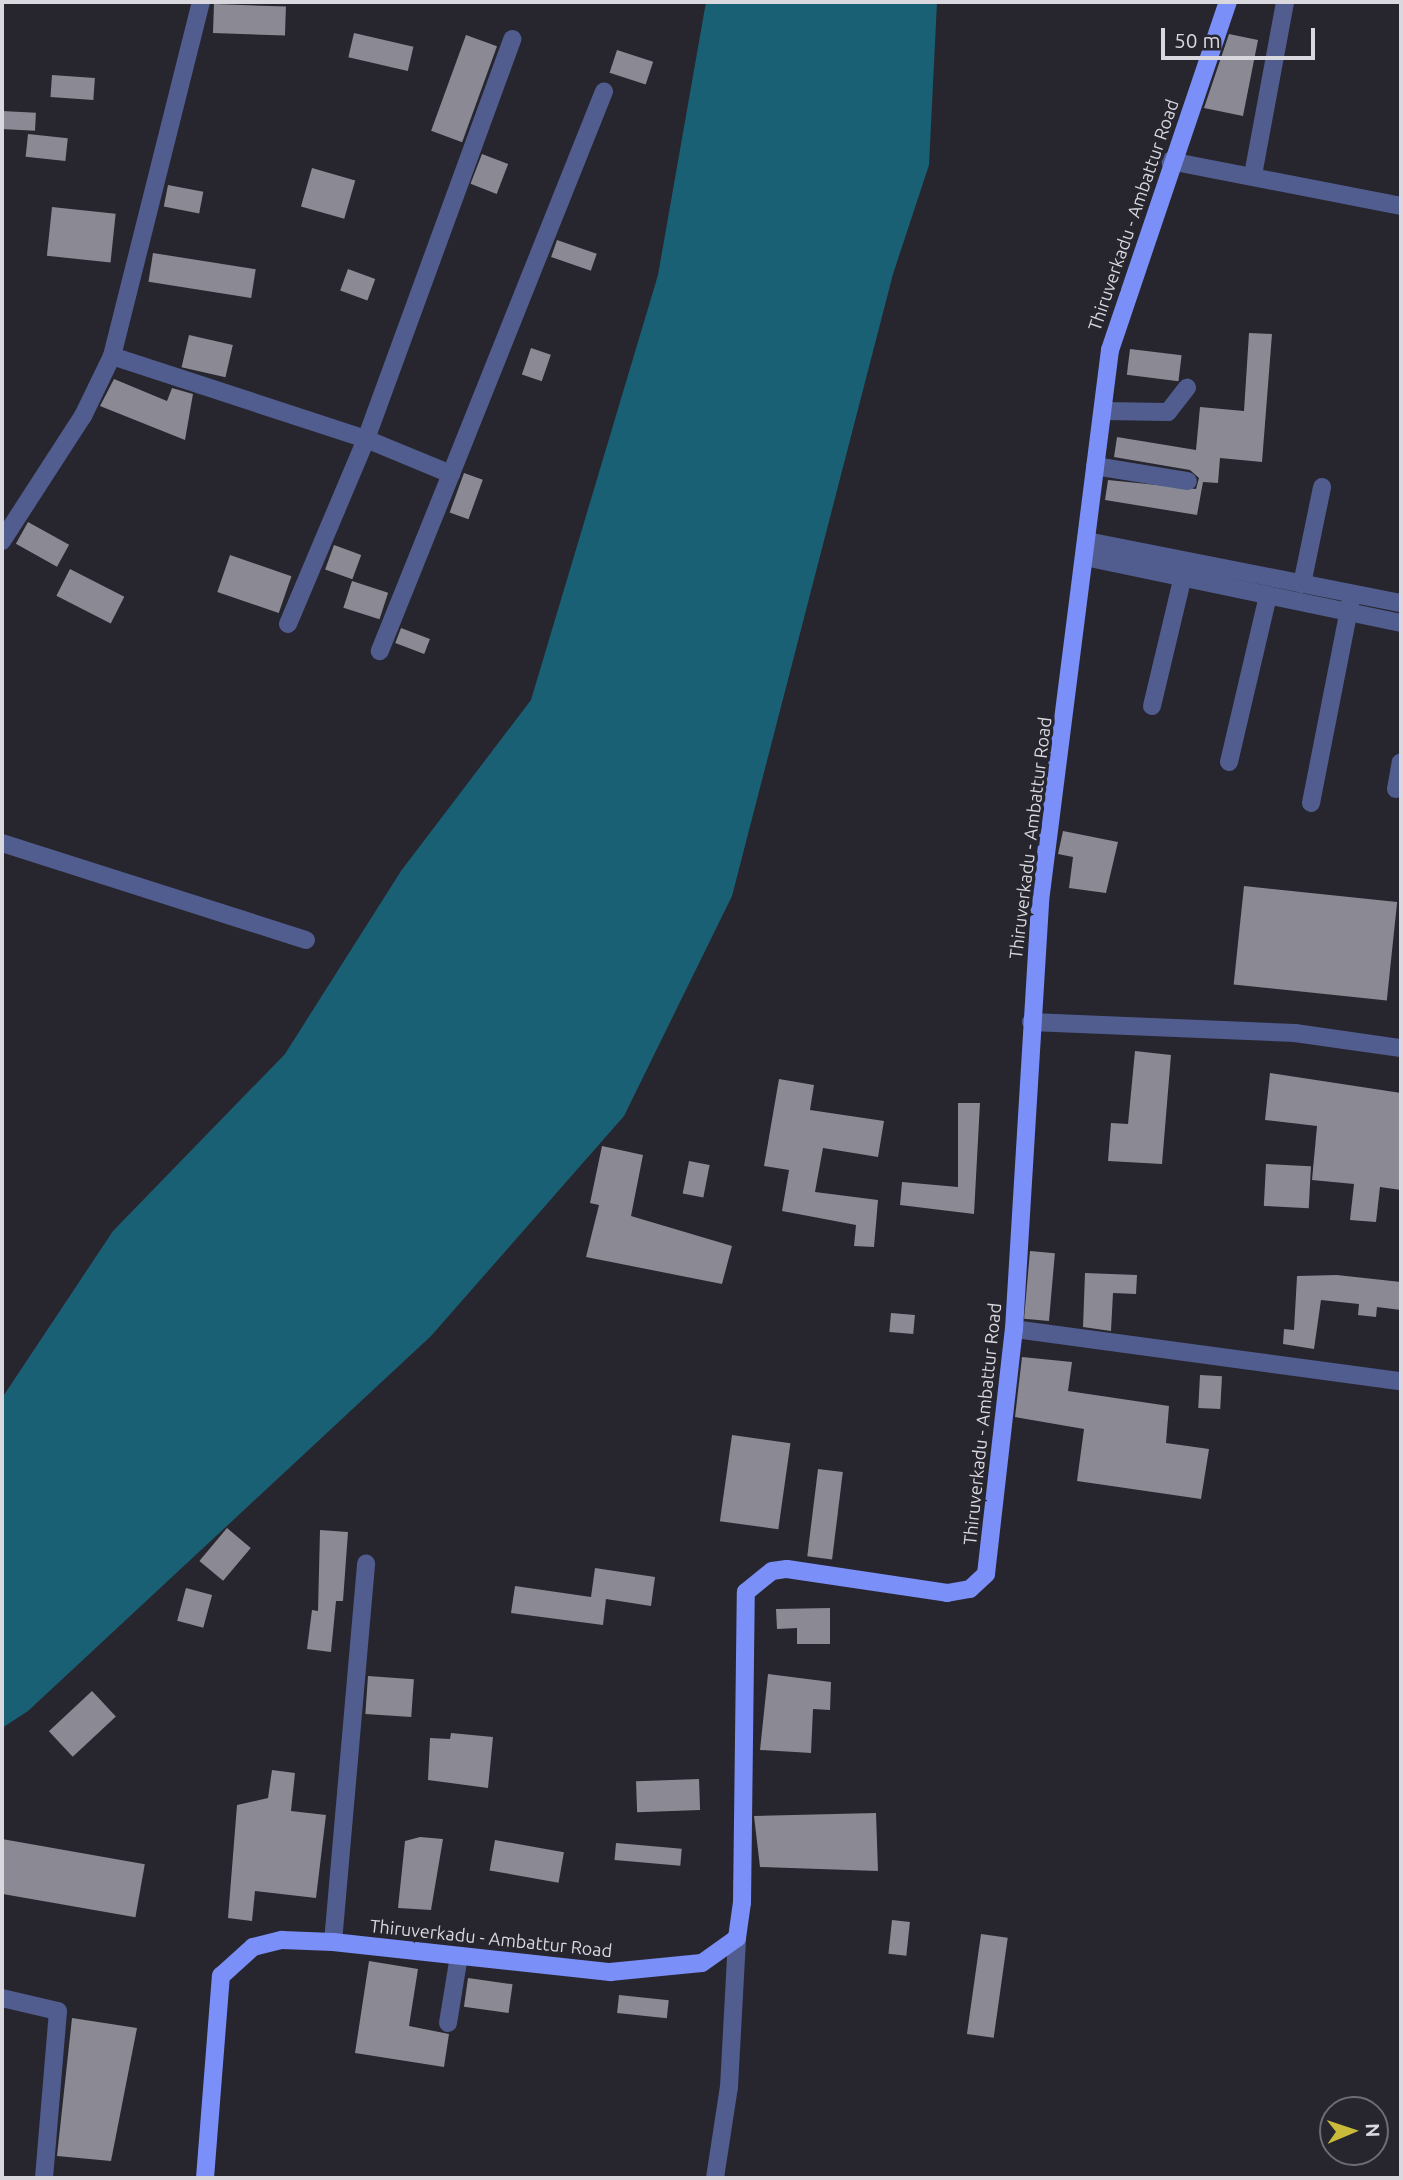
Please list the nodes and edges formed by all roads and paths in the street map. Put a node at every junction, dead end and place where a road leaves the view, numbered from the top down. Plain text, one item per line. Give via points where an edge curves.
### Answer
1 (201, 2) edge
2 (1228, 2) edge
3 (1284, 2) edge
4 (512, 39) dead end
5 (604, 91) dead end
6 (1170, 161) junction
7 (1253, 175) junction
8 (1401, 205) edge
9 (112, 356) junction
10 (1187, 388) dead end
11 (1103, 411) junction
12 (366, 439) junction
13 (1095, 466) junction
14 (451, 474) junction
15 (1188, 481) dead end
16 (1322, 487) dead end
17 (2, 541) edge
18 (1086, 549) junction
19 (1185, 569) junction
20 (1302, 584) junction
21 (1352, 594) junction
22 (1268, 596) junction
23 (1401, 603) edge
24 (1349, 612) junction
25 (1401, 623) edge
26 (288, 624) dead end
27 (380, 650) dead end
28 (1152, 706) dead end
29 (1229, 762) dead end
30 (1401, 762) edge
31 (1396, 789) dead end
32 (1311, 803) dead end
33 (2, 843) edge
34 (306, 940) dead end
35 (1031, 1022) junction
36 (1401, 1048) edge
37 (1014, 1329) junction
38 (1401, 1381) edge
39 (366, 1563) dead end
40 (737, 1938) junction
41 (333, 1942) junction
42 (458, 1956) junction
43 (2, 1998) edge
44 (448, 2023) dead end
45 (44, 2178) edge
46 (205, 2178) edge
47 (715, 2178) edge

1 - 9 street
2 - 6 main road, Thiruverkadu - Ambattur Road
3 - 7 street
4 - 12 street
5 - 14 street
6 - 7 street
6 - 11 main road, Thiruverkadu - Ambattur Road via 1110,350
7 - 8 street
9 - 12 street
9 - 17 street via 83,416
10 - 11 street via 1168,412
11 - 13 main road, Thiruverkadu - Ambattur Road
12 - 14 street
12 - 26 street
13 - 15 street
13 - 18 main road, Thiruverkadu - Ambattur Road
14 - 27 street
16 - 20 street
18 - 19 street
18 - 35 main road, Thiruverkadu - Ambattur Road via 1040,901
19 - 20 street
19 - 22 street
19 - 28 street
20 - 21 street
21 - 23 street
21 - 24 street
22 - 24 street
22 - 29 street
24 - 25 street
24 - 32 street
30 - 31 street
33 - 34 street
35 - 36 street via 1295,1033
35 - 37 main road, Thiruverkadu - Ambattur Road
37 - 38 street
37 - 40 main road, Thiruverkadu - Ambattur Road via 986,1574 970,1589 947,1593 787,1569 772,1572 746,1592
39 - 41 street
40 - 42 main road, Thiruverkadu - Ambattur Road via 702,1963 668,1969 610,1972
40 - 47 street via 729,2087
41 - 42 main road, Thiruverkadu - Ambattur Road
41 - 46 main road, Thiruverkadu - Ambattur Road via 282,1940 253,1947 221,1976
42 - 44 street
43 - 45 street via 58,2011

